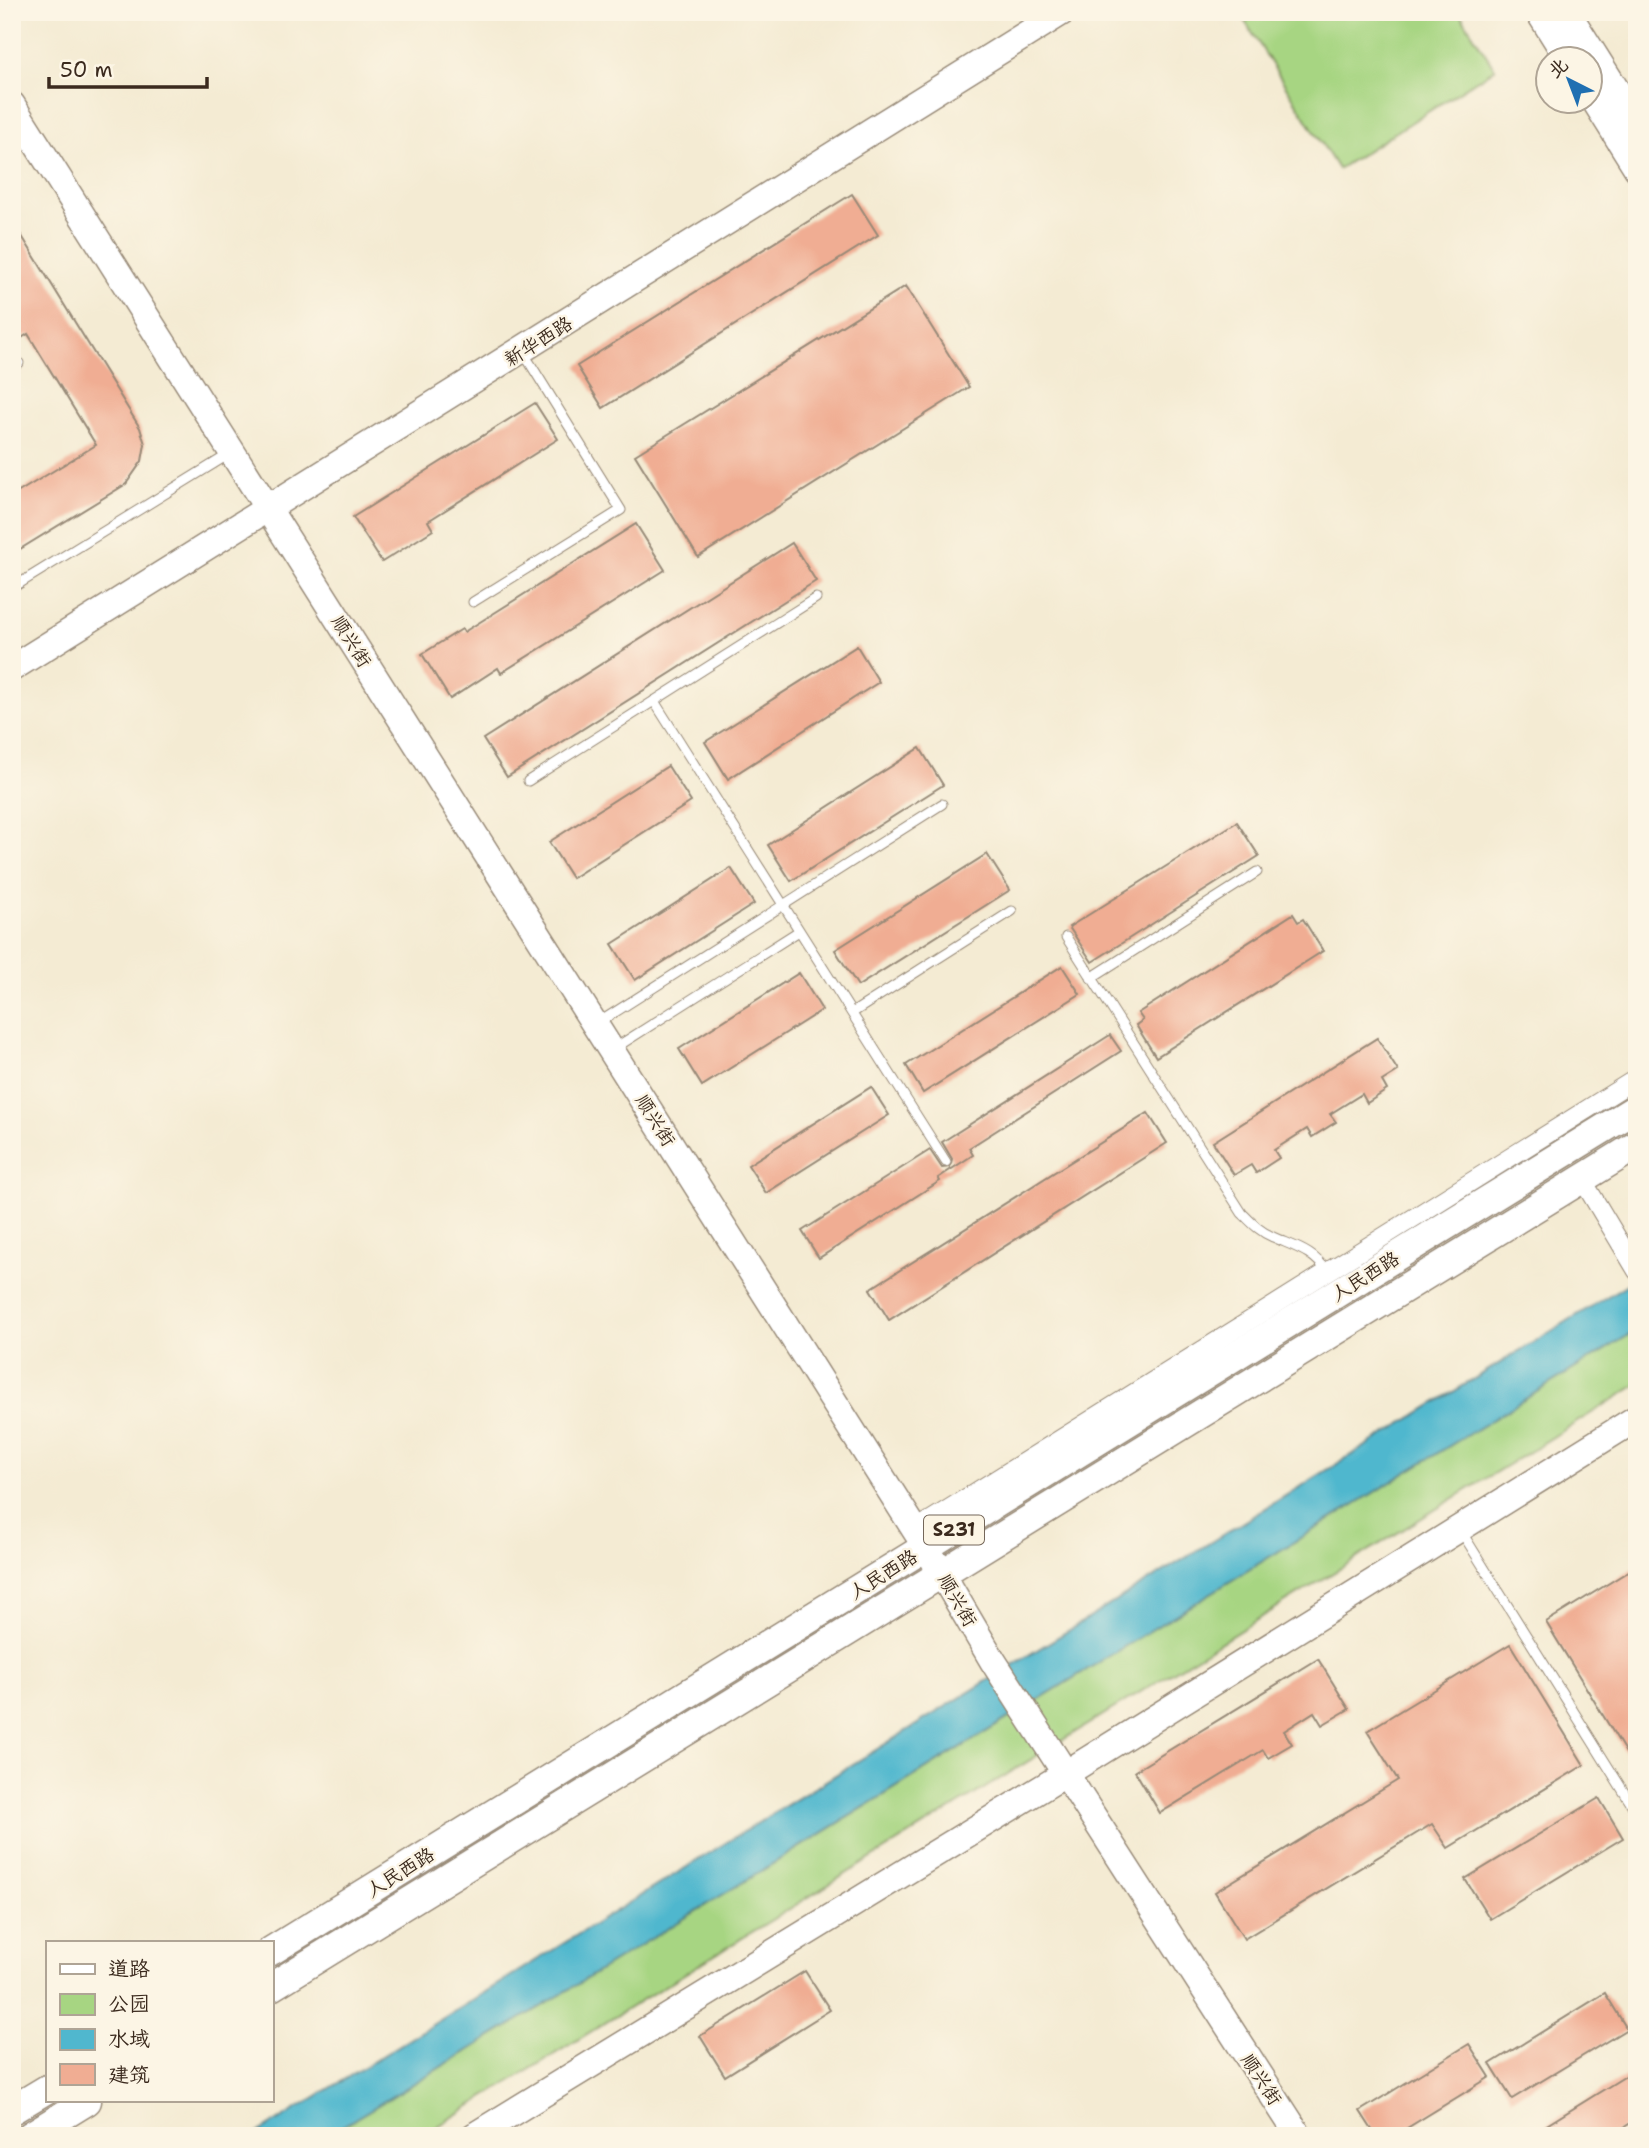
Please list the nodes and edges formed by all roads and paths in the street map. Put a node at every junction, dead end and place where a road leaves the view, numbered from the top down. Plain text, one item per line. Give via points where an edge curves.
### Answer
1 (1062, 12) edge
2 (1539, 12) edge
3 (1567, 12) edge
4 (1560, 46) edge
5 (12, 105) edge
6 (1604, 115) edge
7 (1637, 123) edge
8 (1637, 168) edge
9 (522, 351) junction
10 (232, 452) junction
11 (269, 509) junction
12 (12, 588) edge
13 (816, 598) dead end
14 (473, 602) dead end
15 (12, 668) edge
16 (654, 701) junction
17 (528, 781) dead end
18 (942, 804) dead end
19 (1257, 872) dead end
20 (783, 905) junction
21 (1012, 911) dead end
22 (799, 931) junction
23 (1066, 937) dead end
24 (1091, 978) junction
25 (852, 1013) junction
26 (595, 1024) junction
27 (611, 1050) junction
28 (1637, 1078) edge
29 (1637, 1108) edge
30 (1637, 1145) edge
31 (946, 1162) dead end
32 (1582, 1179) junction
33 (1633, 1265) edge
34 (1334, 1282) junction
35 (1637, 1418) edge
36 (1460, 1530) junction
37 (920, 1538) junction
38 (942, 1573) junction
39 (1065, 1774) junction
40 (1637, 1813) edge
41 (273, 1950) edge
42 (273, 1986) edge
43 (46, 2090) edge
44 (85, 2102) edge
45 (12, 2110) edge
46 (30, 2136) edge
47 (474, 2136) edge
48 (1299, 2136) edge

1 - 9 street, 新华西路
2 - 4 street
3 - 7 street
5 - 10 street, 顺兴街
6 - 8 street
9 - 11 street, 新华西路
9 - 14 lane via 621,510
10 - 11 street, 顺兴街
10 - 12 lane
11 - 15 street, 新华西路
11 - 26 street, 顺兴街
13 - 16 lane
16 - 17 lane
16 - 20 lane
18 - 20 lane
19 - 24 lane
20 - 22 lane
20 - 26 lane
21 - 25 lane
22 - 25 lane
22 - 27 lane
23 - 24 lane
24 - 34 lane via 1242,1213 1272,1237 1300,1246
25 - 31 lane
26 - 27 street, 顺兴街
27 - 37 street, 顺兴街
28 - 34 street
29 - 34 main road, 人民西路 / S231
30 - 32 main road, 人民西路 / S231
32 - 33 street
32 - 38 main road, 人民西路 / S231
34 - 37 main road, 人民西路 / S231
35 - 36 street
36 - 39 street
36 - 40 lane
37 - 38 street, 顺兴街
37 - 41 main road, 人民西路 / S231
38 - 39 street, 顺兴街
38 - 42 main road, 人民西路 / S231
39 - 47 street
39 - 48 street, 顺兴街
43 - 45 main road
44 - 46 main road

